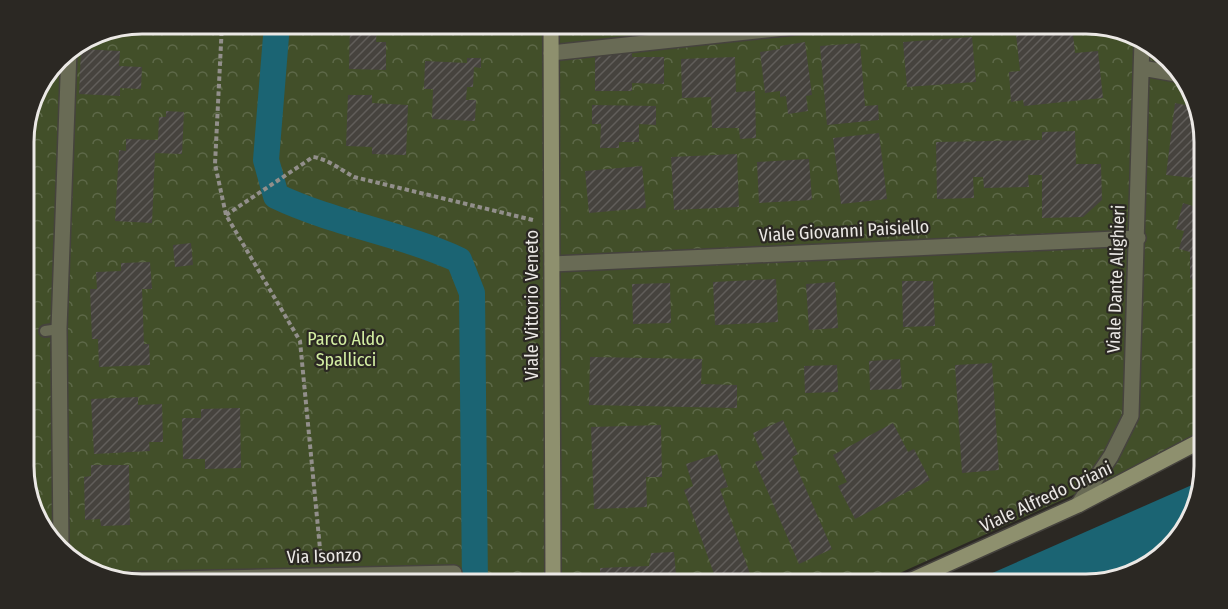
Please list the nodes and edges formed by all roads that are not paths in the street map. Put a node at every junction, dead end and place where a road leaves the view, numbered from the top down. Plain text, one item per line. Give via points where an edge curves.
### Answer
1 (551, 34) edge
2 (729, 34) edge
3 (1142, 51) edge
4 (551, 53) junction
5 (68, 64) edge
6 (1142, 68) junction
7 (1168, 73) edge
8 (1138, 238) junction
9 (552, 264) junction
10 (1194, 444) edge
11 (1078, 505) junction
12 (61, 537) edge
13 (454, 573) dead end
14 (388, 574) edge
15 (553, 574) edge
16 (925, 574) edge

1 - 4 street, Viale Vittorio Veneto
2 - 4 street
3 - 6 street, Viale Dante Alighieri
4 - 9 street, Viale Vittorio Veneto
5 - 12 street via 52,330
6 - 7 street
6 - 8 street, Viale Dante Alighieri
8 - 9 street, Viale Giovanni Paisiello
8 - 11 street, Viale Dante Alighieri via 1131,416 1111,456
9 - 15 street, Viale Vittorio Veneto
10 - 11 street, Viale Alfredo Oriani
11 - 16 street, Viale Alfredo Oriani
13 - 14 street, Via Isonzo

